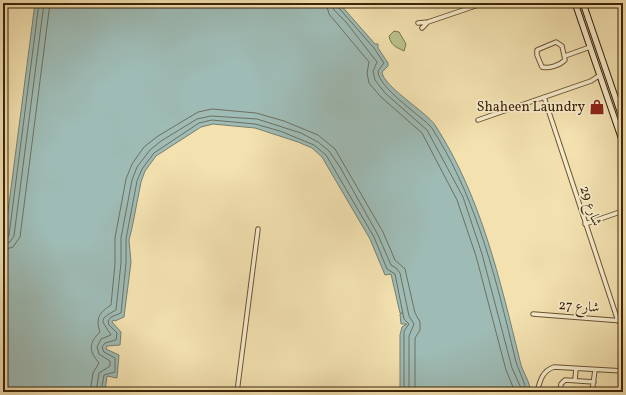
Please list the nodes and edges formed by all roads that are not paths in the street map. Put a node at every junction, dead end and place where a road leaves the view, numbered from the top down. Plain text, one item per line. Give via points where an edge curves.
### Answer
1 (484, 3) edge
2 (575, 3) edge
3 (583, 3) edge
4 (587, 3) edge
5 (585, 9) junction
6 (428, 22) junction
7 (418, 24) dead end
8 (422, 28) dead end
9 (590, 47) junction
10 (565, 56) junction
11 (600, 75) junction
12 (591, 82) junction
13 (602, 82) junction
14 (613, 90) junction
15 (606, 92) junction
16 (544, 97) junction
17 (616, 100) junction
18 (609, 102) junction
19 (478, 120) dead end
20 (623, 120) edge
21 (623, 143) edge
22 (3, 153) edge
23 (3, 173) edge
24 (623, 211) edge
25 (585, 224) junction
26 (258, 229) dead end
27 (532, 314) dead end
28 (618, 321) junction
29 (623, 321) edge
30 (576, 368) junction
31 (595, 370) junction
32 (623, 371) edge
33 (575, 380) junction
34 (594, 382) junction
35 (237, 392) edge
36 (537, 392) edge
37 (560, 392) edge
38 (592, 392) edge

1 - 6 street
2 - 9 main road
3 - 5 main road
4 - 5 street
5 - 14 main road
6 - 7 street
6 - 8 street
9 - 10 street
9 - 11 main road
10 - 10 street via 561,44 556,42 538,49 536,54 541,66 546,68 564,62
11 - 12 street
11 - 13 main road
12 - 13 street
12 - 16 street
13 - 15 main road
14 - 15 main road via 610,93
14 - 17 main road
15 - 18 main road
16 - 19 street
16 - 25 street, شارع 29
17 - 18 main road via 612,99
17 - 20 main road
18 - 21 main road
22 - 23 street
24 - 25 street
25 - 28 street, شارع 29
26 - 35 street
27 - 28 street, شارع 27
28 - 29 street, شارع 27
30 - 31 street
30 - 33 street
30 - 36 street via 554,367 546,371
31 - 32 street
31 - 34 street
33 - 34 street
33 - 37 street via 563,381
34 - 38 street

